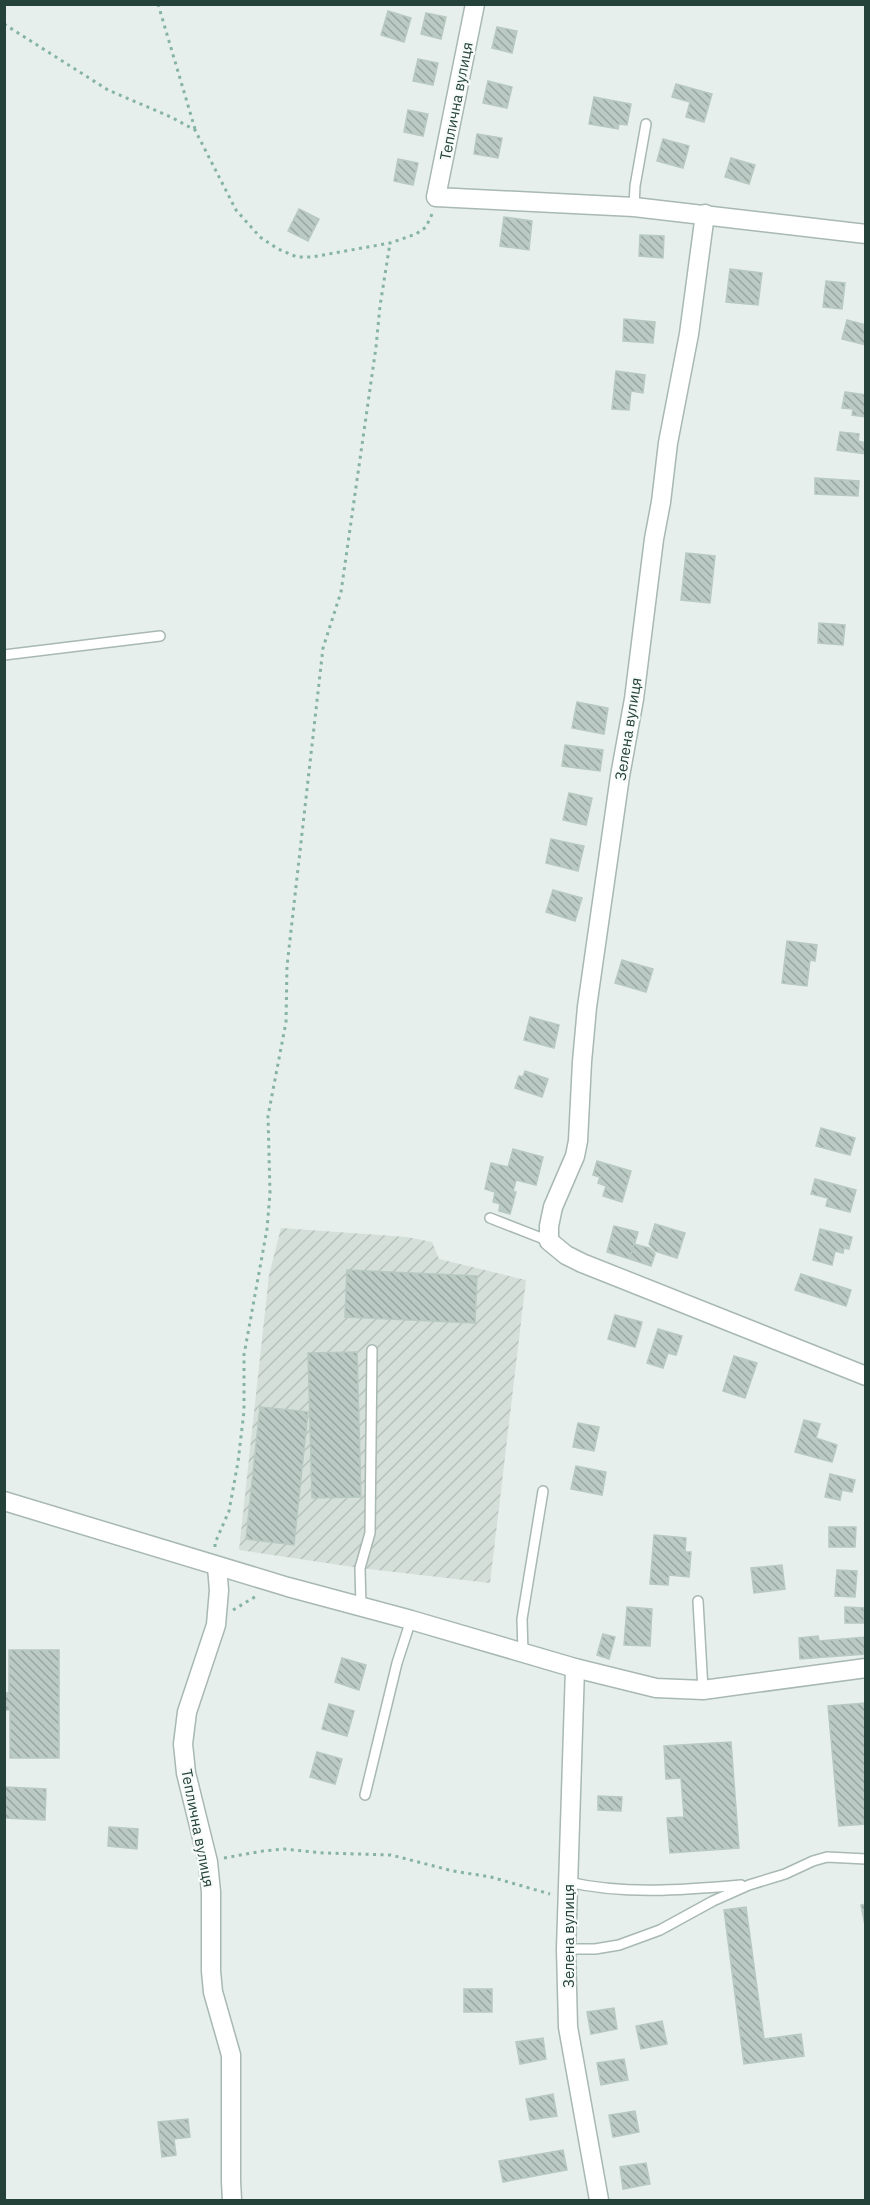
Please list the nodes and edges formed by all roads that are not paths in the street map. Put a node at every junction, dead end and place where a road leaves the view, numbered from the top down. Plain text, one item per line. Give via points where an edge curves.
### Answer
1 (475, 4) edge
2 (646, 124) dead end
3 (634, 207) junction
4 (705, 214) junction
5 (866, 234) edge
6 (160, 636) dead end
7 (4, 655) edge
8 (490, 1218) dead end
9 (549, 1241) junction
10 (372, 1350) dead end
11 (866, 1376) edge
12 (543, 1491) dead end
13 (4, 1501) edge
14 (217, 1567) junction
15 (698, 1601) dead end
16 (361, 1606) junction
17 (411, 1620) junction
18 (523, 1653) junction
19 (575, 1668) junction
20 (866, 1668) edge
21 (703, 1690) junction
22 (365, 1795) dead end
23 (866, 1859) edge
24 (749, 1885) junction
25 (568, 1891) junction
26 (566, 1949) junction
27 (232, 2200) edge
28 (599, 2200) edge

1 - 3 street, Теплична вулиця via 436,197
2 - 3 lane
3 - 4 street
4 - 5 street
4 - 9 street, Зелена вулиця via 587,1007 578,1141 553,1207
6 - 7 lane
8 - 9 lane
9 - 11 street via 582,1263
10 - 16 lane via 370,1533 360,1568
12 - 18 lane via 522,1619
13 - 14 street
14 - 16 street
14 - 27 street, Теплична вулиця via 216,1625 183,1735 186,1773 212,1892 213,1992 231,2055
15 - 21 lane
16 - 17 street
17 - 18 street
17 - 22 lane
18 - 19 street
19 - 21 street via 656,1688
19 - 25 street, Зелена вулиця
20 - 21 street
23 - 24 lane via 827,1857
24 - 25 lane
24 - 26 lane via 660,1930 619,1945
25 - 26 street, Зелена вулиця
26 - 28 street, Зелена вулиця via 570,2048

